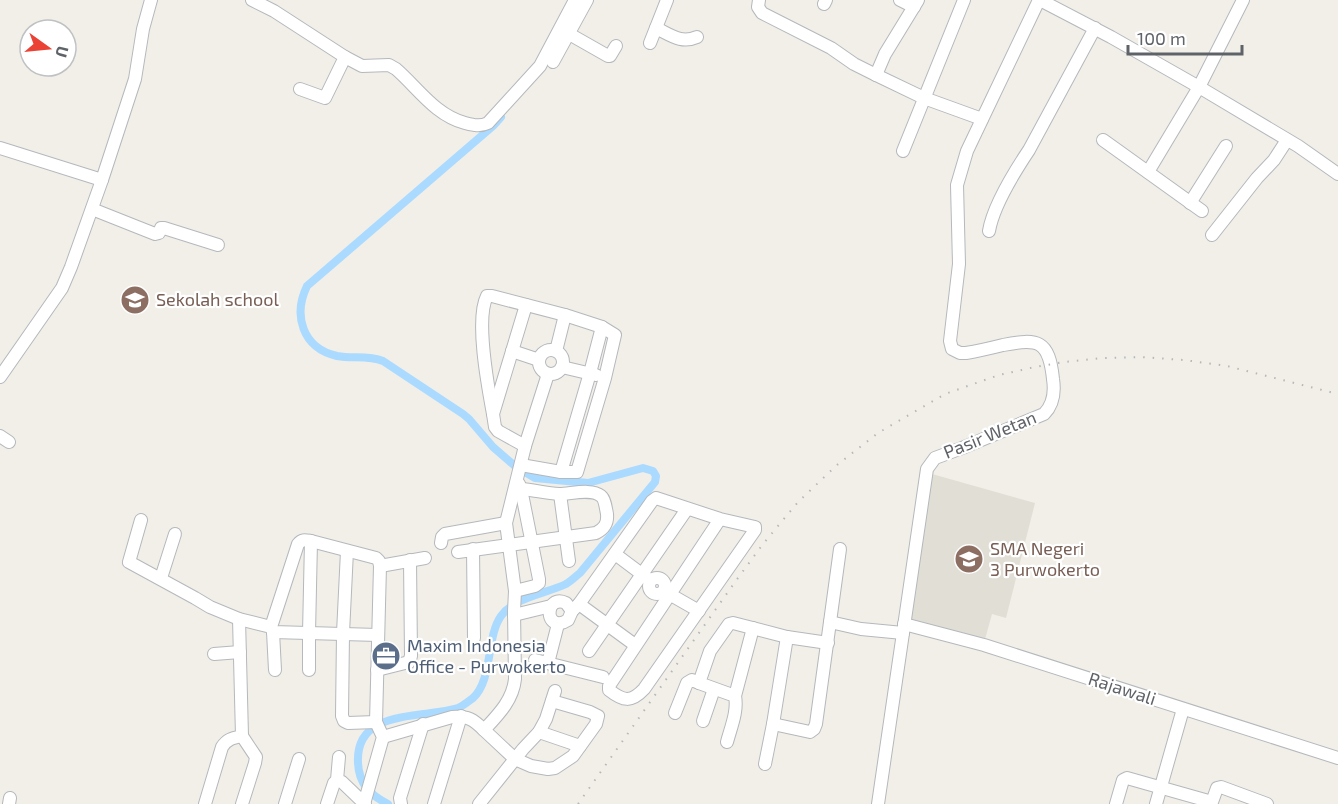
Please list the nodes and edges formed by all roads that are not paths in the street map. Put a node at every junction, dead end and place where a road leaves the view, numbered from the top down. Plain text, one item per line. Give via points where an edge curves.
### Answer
1 (151, 0) edge
2 (252, 0) edge
3 (575, 0) edge
4 (587, 0) edge
5 (667, 0) edge
6 (759, 0) edge
7 (900, 0) edge
8 (964, 0) edge
9 (1039, 0) edge
10 (1243, 0) edge
11 (916, 4) edge
12 (656, 28) junction
13 (1095, 28) junction
14 (564, 32) junction
15 (697, 37) dead end
16 (650, 43) dead end
17 (616, 46) dead end
18 (345, 57) junction
19 (554, 62) dead end
20 (876, 75) junction
21 (1199, 87) junction
22 (300, 89) dead end
23 (924, 98) junction
24 (982, 119) junction
25 (1103, 140) dead end
26 (1287, 140) junction
27 (1226, 146) dead end
28 (0, 148) edge
29 (903, 151) dead end
30 (1148, 172) junction
31 (1338, 174) edge
32 (102, 180) junction
33 (1190, 203) junction
34 (93, 207) junction
35 (1202, 211) dead end
36 (150, 225) dead end
37 (989, 231) dead end
38 (1212, 235) dead end
39 (218, 245) dead end
40 (526, 304) junction
41 (565, 315) junction
42 (602, 327) junction
43 (512, 351) junction
44 (555, 351) junction
45 (539, 360) junction
46 (562, 367) junction
47 (590, 373) junction
48 (548, 374) junction
49 (0, 377) edge
50 (605, 378) junction
51 (493, 414) junction
52 (525, 446) junction
53 (561, 472) junction
54 (519, 475) junction
55 (560, 494) junction
56 (687, 509) junction
57 (720, 519) junction
58 (141, 520) dead end
59 (506, 523) junction
60 (175, 534) dead end
61 (566, 538) junction
62 (311, 541) junction
63 (531, 542) junction
64 (441, 543) dead end
65 (509, 544) junction
66 (473, 549) junction
67 (840, 549) dead end
68 (346, 551) junction
69 (458, 552) dead end
70 (615, 554) junction
71 (425, 558) dead end
72 (411, 560) junction
73 (569, 561) dead end
74 (380, 566) junction
75 (161, 578) junction
76 (647, 578) junction
77 (667, 592) junction
78 (515, 605) junction
79 (551, 606) junction
80 (576, 607) junction
81 (699, 611) junction
82 (239, 619) junction
83 (830, 622) junction
84 (558, 624) junction
85 (607, 624) junction
86 (753, 628) junction
87 (904, 628) junction
88 (272, 629) junction
89 (309, 633) junction
90 (343, 633) junction
91 (378, 635) junction
92 (787, 637) junction
93 (474, 638) dead end
94 (828, 643) junction
95 (635, 645) junction
96 (589, 651) dead end
97 (240, 652) junction
98 (214, 654) dead end
99 (535, 660) dead end
100 (548, 663) junction
101 (275, 670) dead end
102 (309, 670) dead end
103 (377, 670) junction
104 (603, 677) dead end
105 (699, 682) junction
106 (714, 689) junction
107 (735, 696) junction
108 (1183, 709) junction
109 (675, 713) dead end
110 (460, 716) junction
111 (703, 722) dead end
112 (423, 724) junction
113 (773, 724) junction
114 (379, 729) junction
115 (484, 730) junction
116 (539, 732) junction
117 (242, 736) junction
118 (727, 742) dead end
119 (580, 746) junction
120 (339, 757) dead end
121 (1338, 758) edge
122 (299, 759) dead end
123 (515, 759) junction
124 (765, 764) dead end
125 (337, 780) junction
126 (1161, 786) junction
127 (1252, 801) edge
128 (365, 803) edge
129 (1212, 803) edge
130 (205, 804) edge
131 (242, 804) edge
132 (285, 804) edge
133 (327, 804) edge
134 (401, 804) edge
135 (434, 804) edge
136 (479, 804) edge
137 (878, 804) edge
138 (1116, 804) edge
139 (1156, 804) edge
140 (1267, 804) edge

1 - 32 street via 135,79
2 - 18 street
3 - 14 street
4 - 14 street
5 - 12 street
6 - 20 street via 762,13
7 - 11 street
8 - 23 street
9 - 13 street
9 - 24 street, Pasir Wetan
10 - 21 street
11 - 20 street
12 - 15 street via 683,40
12 - 16 street
13 - 21 street
13 - 37 street via 1018,166
14 - 17 street via 609,56
14 - 18 street via 540,66 488,123 480,125 448,117 396,69 362,66
14 - 19 street
18 - 22 street via 325,98
20 - 23 street
21 - 26 street
21 - 30 street
23 - 24 street
23 - 29 street
24 - 87 street, Pasir Wetan via 957,185 959,264 951,346 953,351 966,353 1034,342 1048,357 1053,398 1044,414 935,458 929,465
25 - 30 street
26 - 31 street
26 - 38 street
27 - 33 street
28 - 32 street
30 - 33 street
32 - 34 street
33 - 35 street
34 - 36 street
34 - 39 street via 155,234 164,228
34 - 49 street via 62,288
40 - 41 street
40 - 43 street
40 - 51 street via 486,298 482,323
41 - 42 street
41 - 44 street
42 - 47 street
42 - 50 street via 615,338
43 - 45 street
43 - 51 street
44 - 45 street via 548,350
44 - 46 street via 562,357
45 - 48 street via 541,369
46 - 47 street
46 - 48 street
47 - 50 street
47 - 53 street
48 - 52 street
50 - 53 street via 578,472
51 - 52 street via 498,432
52 - 54 street
53 - 54 street
54 - 55 street
54 - 59 street
54 - 63 street
55 - 61 street
55 - 61 street via 600,496 607,514 603,529
56 - 57 street
56 - 70 street via 656,498
56 - 76 street
57 - 77 street
57 - 81 street via 756,528
58 - 75 street via 129,562
59 - 64 street via 445,534
59 - 65 street
60 - 75 street
61 - 63 street
61 - 73 street
62 - 68 street
62 - 88 street via 298,544
62 - 89 street
63 - 65 street
63 - 78 street via 539,583
65 - 66 street
65 - 78 street
66 - 69 street
66 - 93 street
67 - 83 street
68 - 74 street via 376,558
68 - 90 street
70 - 76 street
70 - 80 street
71 - 72 street
72 - 74 street
72 - 103 street via 411,656 409,662
74 - 91 street
75 - 82 street
76 - 77 street via 662,580
76 - 85 street
77 - 81 street
77 - 95 street
78 - 79 street
78 - 115 street via 514,687 501,711
79 - 80 street via 562,601
79 - 84 street via 550,617
80 - 84 street via 568,620
80 - 85 street
81 - 95 street via 644,689 634,698 623,699 609,686
82 - 88 street
82 - 97 street
83 - 87 street, Rajawali via 861,629
83 - 94 street
84 - 100 street
85 - 95 street
85 - 96 street
86 - 92 street
86 - 105 street via 729,624 710,651
86 - 107 street
87 - 108 street, Rajawali via 984,645
87 - 137 street, Pasir Wetan
88 - 89 street
88 - 101 street
89 - 90 street
89 - 102 street
90 - 91 street
90 - 114 street via 342,716 348,723
91 - 103 street
92 - 94 street
92 - 113 street
94 - 113 street via 814,729 810,732
97 - 98 street
97 - 117 street
99 - 100 street
100 - 104 street
103 - 114 street
105 - 106 street
105 - 109 street via 687,683
106 - 107 street
106 - 111 street
107 - 118 street
108 - 121 street, Rajawali
108 - 126 street
110 - 112 street
110 - 115 street
110 - 135 street
112 - 114 street
112 - 134 street
113 - 124 street
114 - 128 street
115 - 123 street
116 - 119 street
116 - 119 street via 554,696 598,716
116 - 123 street
117 - 130 street via 222,747
117 - 131 street via 255,763
119 - 123 street via 555,768 531,766
120 - 125 street
122 - 132 street
123 - 136 street
125 - 128 street
125 - 133 street
126 - 129 street
126 - 138 street via 1125,778
126 - 139 street
127 - 129 street via 1220,787
127 - 140 street

